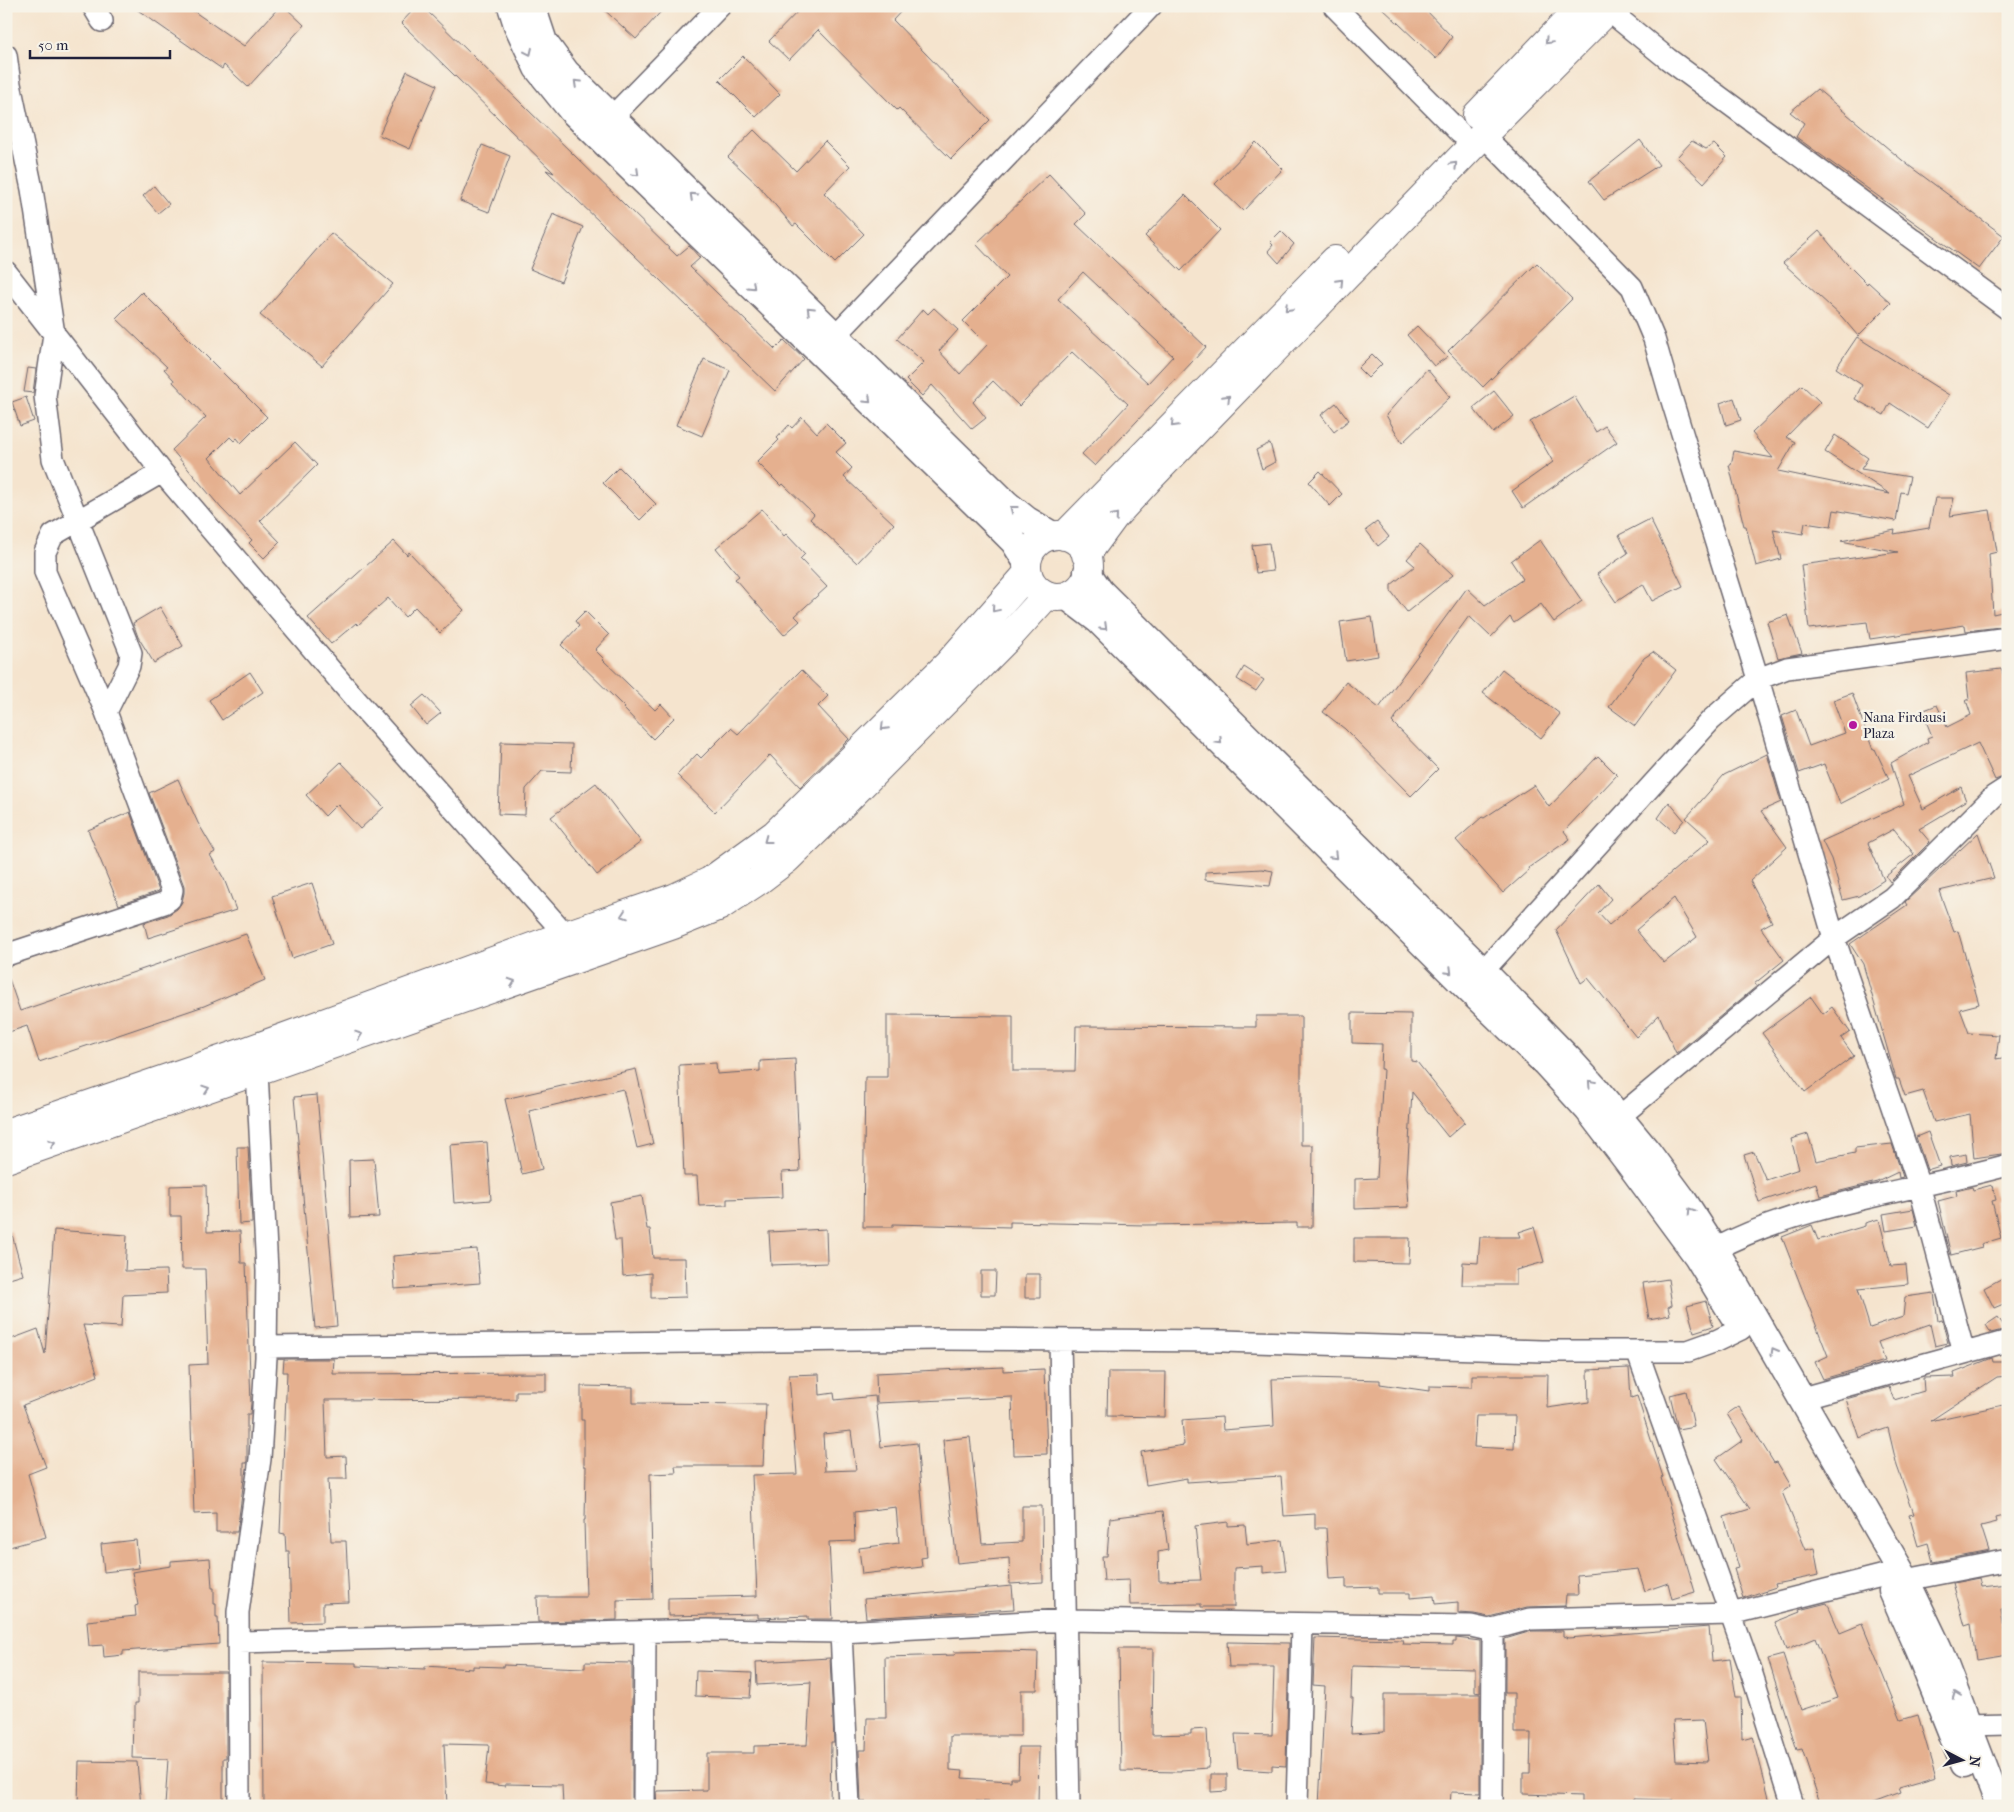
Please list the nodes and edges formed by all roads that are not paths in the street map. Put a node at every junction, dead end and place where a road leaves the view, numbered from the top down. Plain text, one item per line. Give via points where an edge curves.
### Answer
1 (512, 6) edge
2 (532, 6) edge
3 (720, 6) edge
4 (1151, 6) edge
5 (1334, 6) edge
6 (1582, 6) edge
7 (1610, 8) edge
8 (6, 55) edge
9 (612, 117) junction
10 (1472, 134) junction
11 (6, 272) edge
12 (2008, 309) edge
13 (54, 334) junction
14 (836, 336) junction
15 (162, 472) junction
16 (78, 521) junction
17 (1059, 536) junction
18 (1087, 564) junction
19 (1027, 568) junction
20 (1056, 596) junction
21 (2008, 638) edge
22 (1758, 678) junction
23 (106, 712) junction
24 (2008, 787) edge
25 (566, 935) junction
26 (1834, 938) junction
27 (6, 955) edge
28 (1483, 971) junction
29 (257, 1071) junction
30 (1619, 1117) junction
31 (6, 1133) edge
32 (6, 1159) edge
33 (2008, 1165) edge
34 (1919, 1185) junction
35 (1715, 1249) junction
36 (1742, 1329) junction
37 (1060, 1340) junction
38 (2008, 1341) edge
39 (266, 1347) junction
40 (1637, 1351) junction
41 (1964, 1353) junction
42 (1802, 1398) junction
43 (2008, 1560) edge
44 (1896, 1577) junction
45 (1731, 1614) junction
46 (1066, 1620) junction
47 (1302, 1625) junction
48 (1489, 1630) junction
49 (645, 1632) junction
50 (841, 1632) junction
51 (238, 1642) junction
52 (2008, 1724) edge
53 (1968, 1725) junction
54 (240, 1806) edge
55 (644, 1806) edge
56 (849, 1806) edge
57 (1070, 1806) edge
58 (1296, 1806) edge
59 (1492, 1806) edge
60 (1793, 1806) edge
61 (1980, 1806) edge
62 (1999, 1806) edge

1 -> 19 street via 537,68 571,110 1014,542
9 -> 2 street via 566,72 544,42
3 - 9 street
4 - 14 street
5 - 10 street
6 -> 10 main road
7 - 10 main road
7 - 12 street via 1668,59
8 - 13 street via 32,189
14 -> 9 street
10 -> 17 main road
18 -> 10 main road via 1114,517
10 - 22 street via 1632,287 1654,339
11 - 13 street
13 - 15 street
13 - 16 street via 46,396 49,436 53,459
17 -> 14 street via 1028,520 1007,504
15 - 16 street
15 - 25 street via 357,701
16 - 23 street via 131,653 129,666
16 - 23 street via 53,535 45,552 45,572
17 - 18 main road via 1074,540 1081,547
17 - 19 main road via 1044,538 1036,544 1030,552
18 - 20 main road via 1082,584 1075,592
18 - 28 street via 1100,591
19 - 20 main road via 1031,582 1038,590
19 -> 25 main road via 948,664 776,834 710,881 674,898
29 -> 20 main road via 720,906 772,870 822,825 1008,638
20 -> 36 street via 1099,621 1545,1063 1588,1110 1639,1177 1697,1256
21 - 22 street via 1787,668
22 - 26 street
22 - 28 street via 1711,720
23 - 27 street via 172,890 170,898 164,903
24 - 26 street via 1994,796 1892,898
25 - 31 main road via 244,1052
26 - 30 street
26 - 34 street
30 -> 28 street
32 -> 29 main road
29 - 39 street via 267,1271
35 -> 30 street via 1682,1198
33 - 34 street
34 - 35 street via 1785,1220 1747,1232
34 - 41 street
42 -> 35 street
36 - 40 street via 1688,1351
36 - 44 street
37 - 39 street
37 - 40 street
37 - 46 street
38 - 41 street
39 - 51 street via 260,1459 238,1612
40 - 45 street
41 - 42 street
42 - 44 street
43 - 44 street
44 - 45 street
53 -> 44 street via 1938,1647
44 - 61 street via 1918,1650
45 - 48 street via 1530,1619
45 - 60 street
46 - 47 street
46 - 50 street
46 - 57 street
47 - 48 street via 1471,1626
47 - 58 street
48 - 59 street via 1493,1639
49 - 50 street
49 - 51 street
49 - 55 street
50 - 56 street
51 - 54 street
52 - 53 street
53 - 62 street

